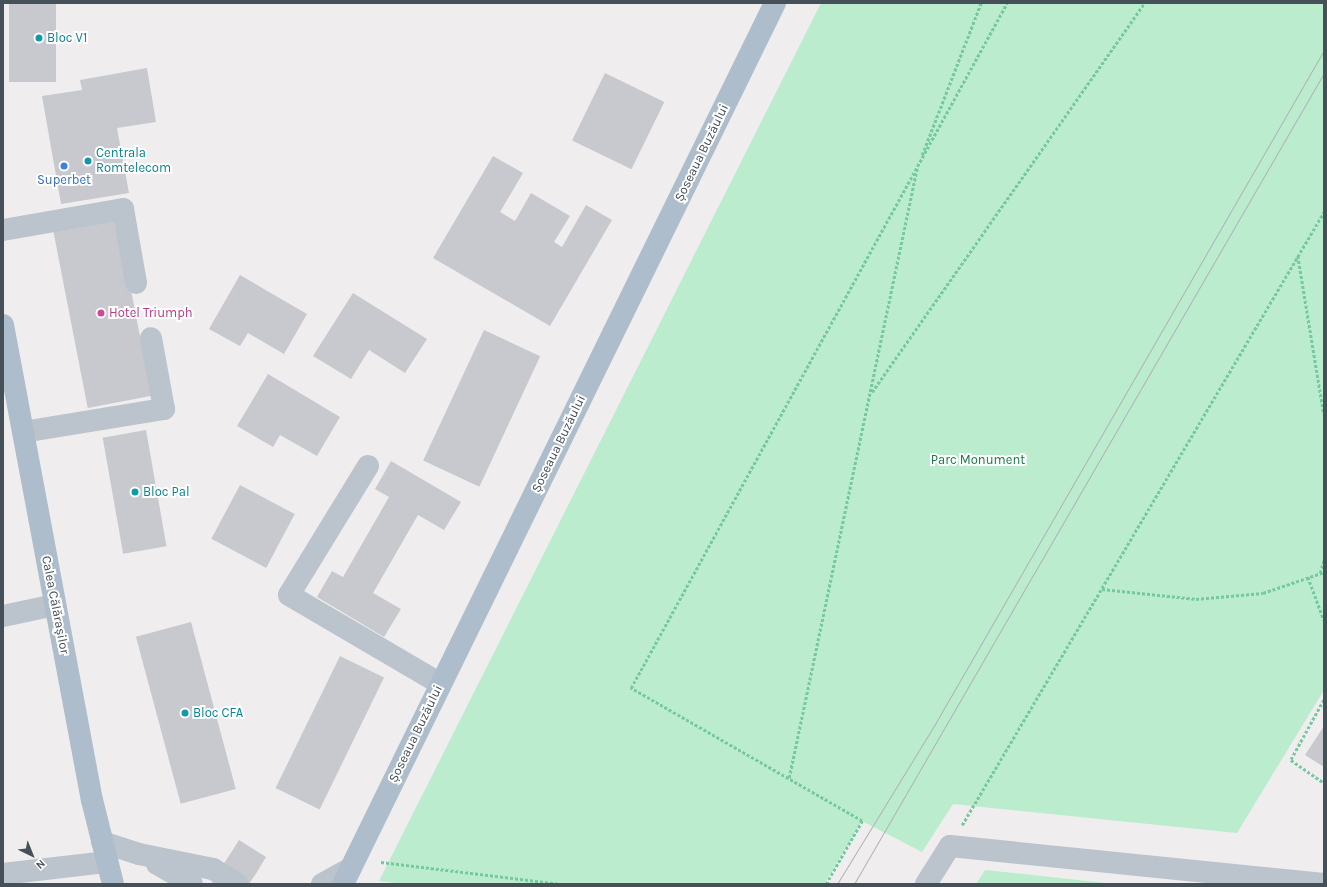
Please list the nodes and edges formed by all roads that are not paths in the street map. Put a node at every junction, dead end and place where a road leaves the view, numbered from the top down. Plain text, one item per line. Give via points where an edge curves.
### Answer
1 (775, 3) edge
2 (3, 230) edge
3 (136, 283) dead end
4 (3, 325) edge
5 (151, 338) dead end
6 (23, 432) junction
7 (368, 466) dead end
8 (55, 605) junction
9 (3, 616) edge
10 (441, 684) junction
11 (105, 852) junction
12 (139, 854) junction
13 (3, 874) edge
14 (347, 876) edge
15 (182, 881) edge
16 (113, 884) edge
17 (238, 884) edge
18 (322, 884) edge
19 (926, 884) edge
20 (1324, 884) edge

1 - 10 main road, Șoseaua Buzăului
2 - 3 street via 123,209
4 - 6 main road, Calea Călărașilor
5 - 6 street via 164,409
6 - 8 main road, Calea Călărașilor
7 - 10 street via 289,595
8 - 9 street
8 - 11 main road, Calea Călărașilor
10 - 14 main road, Șoseaua Buzăului
11 - 12 street
11 - 13 street
11 - 16 main road, Calea Călărașilor
12 - 15 street
12 - 17 street via 213,869
14 - 18 street
19 - 20 street via 950,846

